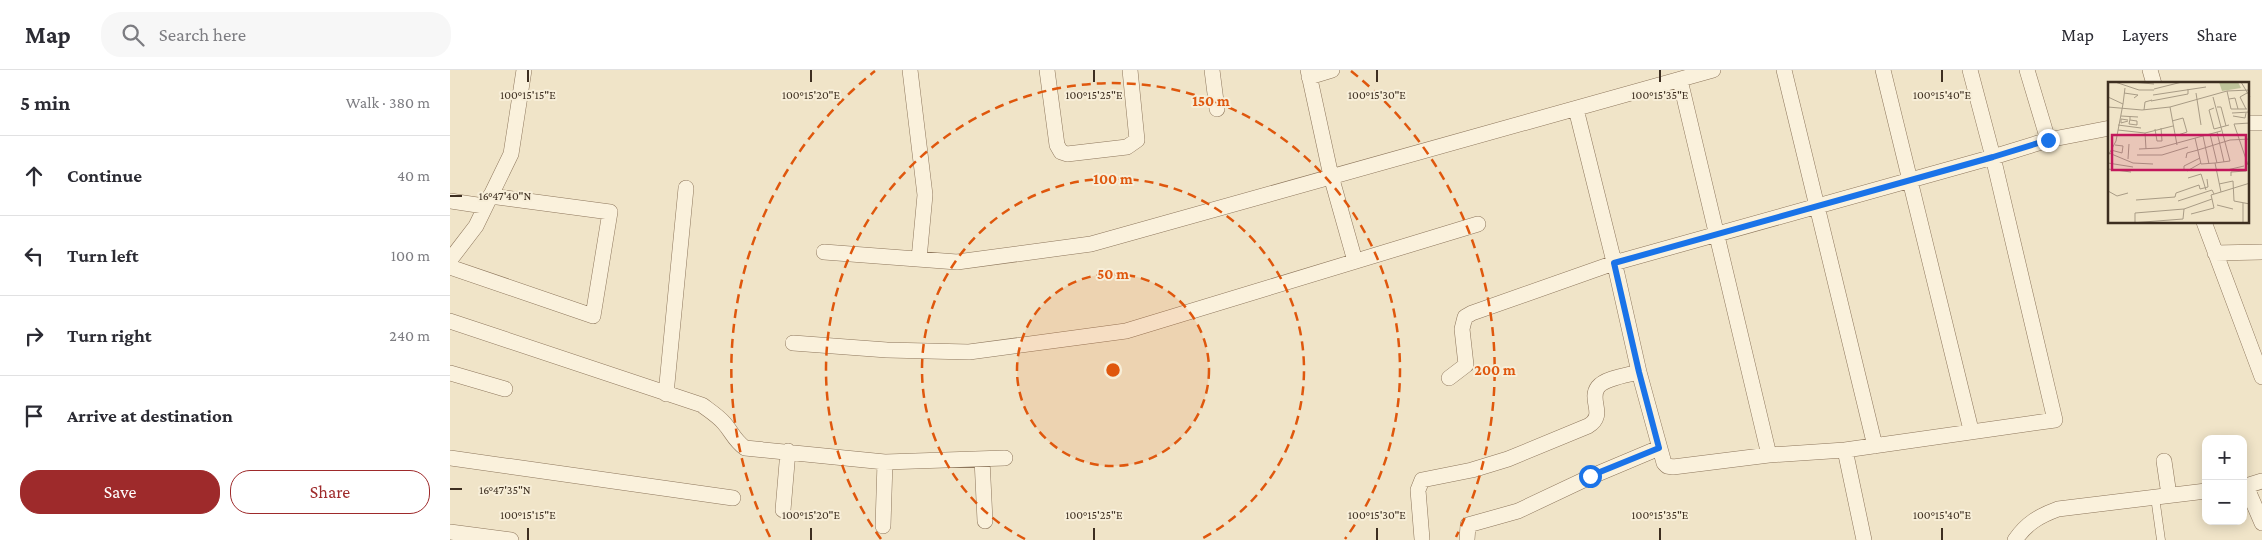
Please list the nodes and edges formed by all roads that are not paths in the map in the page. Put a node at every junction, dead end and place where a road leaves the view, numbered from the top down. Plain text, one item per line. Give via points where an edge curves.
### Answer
1 (524, 70) edge
2 (910, 70) edge
3 (1047, 70) edge
4 (1130, 70) edge
5 (1212, 70) edge
6 (1332, 70) edge
7 (1712, 70) edge
8 (1784, 70) edge
9 (1883, 70) edge
10 (1970, 70) edge
11 (2027, 70) edge
12 (1309, 73) edge
13 (1680, 80) junction
14 (1217, 109) dead end
15 (1576, 109) junction
16 (2108, 128) edge
17 (2048, 140) junction
18 (1993, 157) junction
19 (1331, 176) junction
20 (1910, 180) junction
21 (686, 188) dead end
22 (450, 201) edge
23 (487, 201) junction
24 (1818, 205) junction
25 (1478, 224) dead end
26 (2205, 224) edge
27 (1717, 234) junction
28 (824, 252) dead end
29 (2262, 252) edge
30 (2215, 253) junction
31 (920, 259) junction
32 (450, 260) edge
33 (1355, 261) junction
34 (1614, 263) junction
35 (450, 267) edge
36 (450, 321) edge
37 (793, 343) dead end
38 (1639, 372) junction
39 (450, 373) edge
40 (2261, 375) edge
41 (1449, 378) dead end
42 (505, 389) dead end
43 (666, 394) junction
44 (1971, 430) junction
45 (1875, 446) junction
46 (1659, 448) junction
47 (1845, 450) junction
48 (788, 451) junction
49 (1769, 454) junction
50 (450, 458) edge
51 (1005, 458) dead end
52 (982, 459) junction
53 (2164, 461) dead end
54 (885, 462) junction
55 (2262, 480) edge
56 (2247, 486) edge
57 (2202, 491) edge
58 (2247, 491) edge
59 (2162, 496) junction
60 (733, 498) dead end
61 (783, 510) dead end
62 (985, 521) dead end
63 (2262, 523) edge
64 (883, 526) dead end
65 (450, 532) edge
66 (1422, 539) dead end
67 (511, 540) edge
68 (1467, 540) edge
69 (1864, 540) edge
70 (2015, 540) edge
71 (2161, 540) edge

1 - 23 street via 511,154
2 - 31 street via 925,194
3 - 4 street via 1056,146 1067,154 1127,146 1137,140
5 - 14 street
6 - 12 street
7 - 13 street
8 - 24 street
9 - 20 street
10 - 18 street
11 - 17 street
12 - 19 street
13 - 15 street
13 - 27 street
15 - 19 street
15 - 34 street
16 - 17 street
17 - 18 street
18 - 20 street
18 - 44 street via 2055,420
19 - 31 street via 1090,244 969,261
19 - 33 street
20 - 24 street
20 - 44 street
21 - 43 street
22 - 23 street
23 - 32 street via 476,226
23 - 35 street via 610,212 593,316
24 - 27 street
24 - 45 street
25 - 33 street
26 - 30 street
27 - 34 street
27 - 49 street
28 - 31 street
29 - 30 street
30 - 40 street
33 - 37 street via 1166,320 1117,332 969,352
34 - 38 street
34 - 41 street via 1465,317 1462,328 1466,365
36 - 43 street
38 - 46 street
38 - 66 street via 1598,386 1597,417 1588,426 1508,459 1422,480 1418,490
39 - 42 street
43 - 48 street via 702,405 721,420 745,448
44 - 45 street
45 - 47 street
46 - 49 street via 1664,463 1673,467
46 - 68 street via 1590,476 1518,511 1468,524
47 - 49 street
47 - 69 street
48 - 54 street
48 - 61 street
50 - 60 street
51 - 52 street
52 - 54 street
52 - 62 street
53 - 59 street
54 - 64 street
55 - 56 street
57 - 59 street
58 - 63 street
59 - 70 street via 2058,509 2026,525
59 - 71 lane
65 - 67 street

